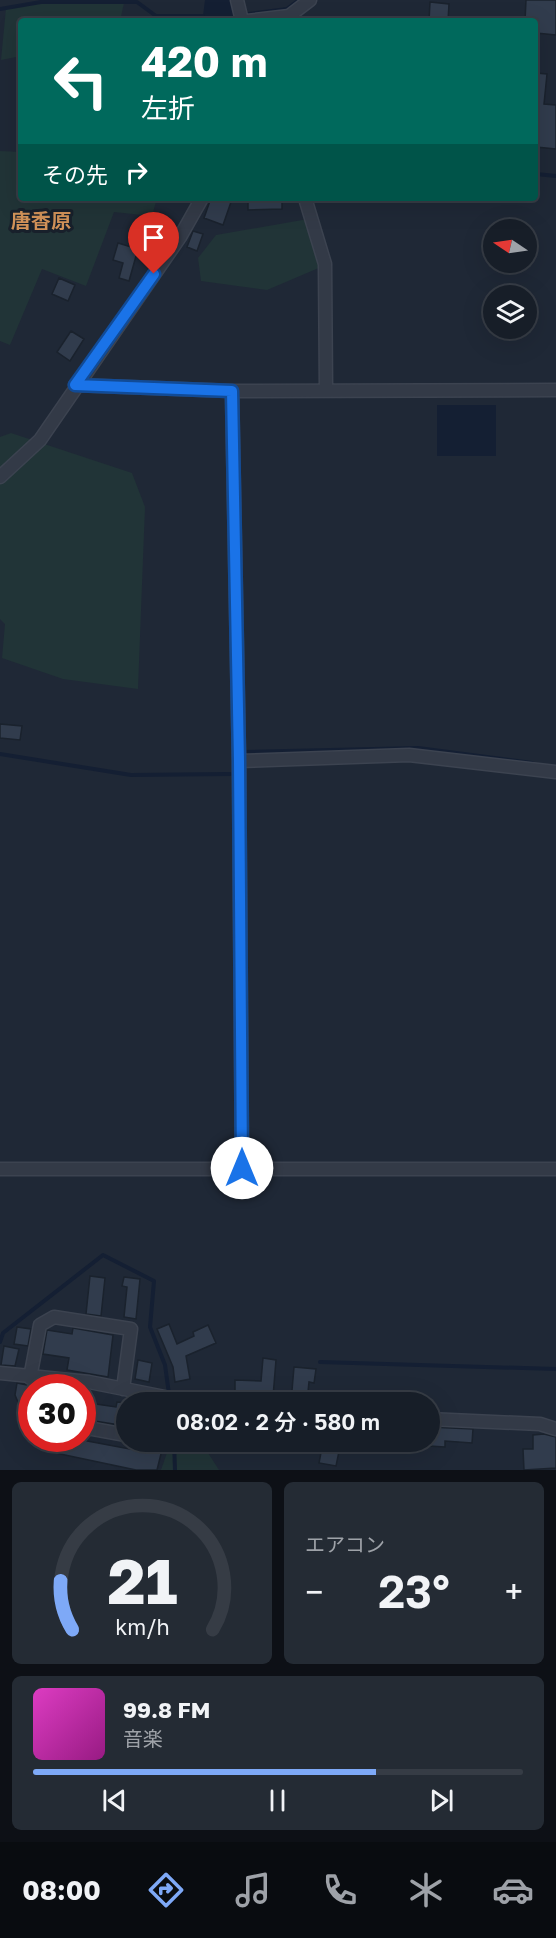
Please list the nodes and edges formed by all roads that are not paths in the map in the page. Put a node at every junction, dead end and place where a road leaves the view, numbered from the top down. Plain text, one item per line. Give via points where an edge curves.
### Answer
1 (237, 0) edge
2 (310, 0) edge
3 (243, 18) edge
4 (271, 18) edge
5 (200, 201) edge
6 (306, 201) edge
7 (75, 385) junction
8 (556, 390) edge
9 (232, 391) junction
10 (326, 391) junction
11 (0, 477) edge
12 (239, 761) junction
13 (556, 772) edge
14 (242, 1168) junction
15 (0, 1169) edge
16 (556, 1169) edge
17 (0, 1373) edge
18 (31, 1374) edge
19 (18, 1376) edge
20 (96, 1383) edge
21 (123, 1389) junction
22 (129, 1392) edge
23 (440, 1419) edge
24 (556, 1429) edge
25 (96, 1430) edge
26 (116, 1433) edge

1 - 3 street
2 - 4 street via 289,16
5 - 7 street via 180,237
6 - 10 street via 325,264
7 - 9 street
7 - 11 street via 40,440
8 - 10 street
9 - 10 street
9 - 12 street
12 - 13 street via 409,755
12 - 14 street
14 - 15 street
14 - 16 street
17 - 19 street
18 - 21 street via 40,1325 54,1317 131,1329
20 - 21 street
21 - 22 street
23 - 24 street via 540,1424
25 - 26 street

